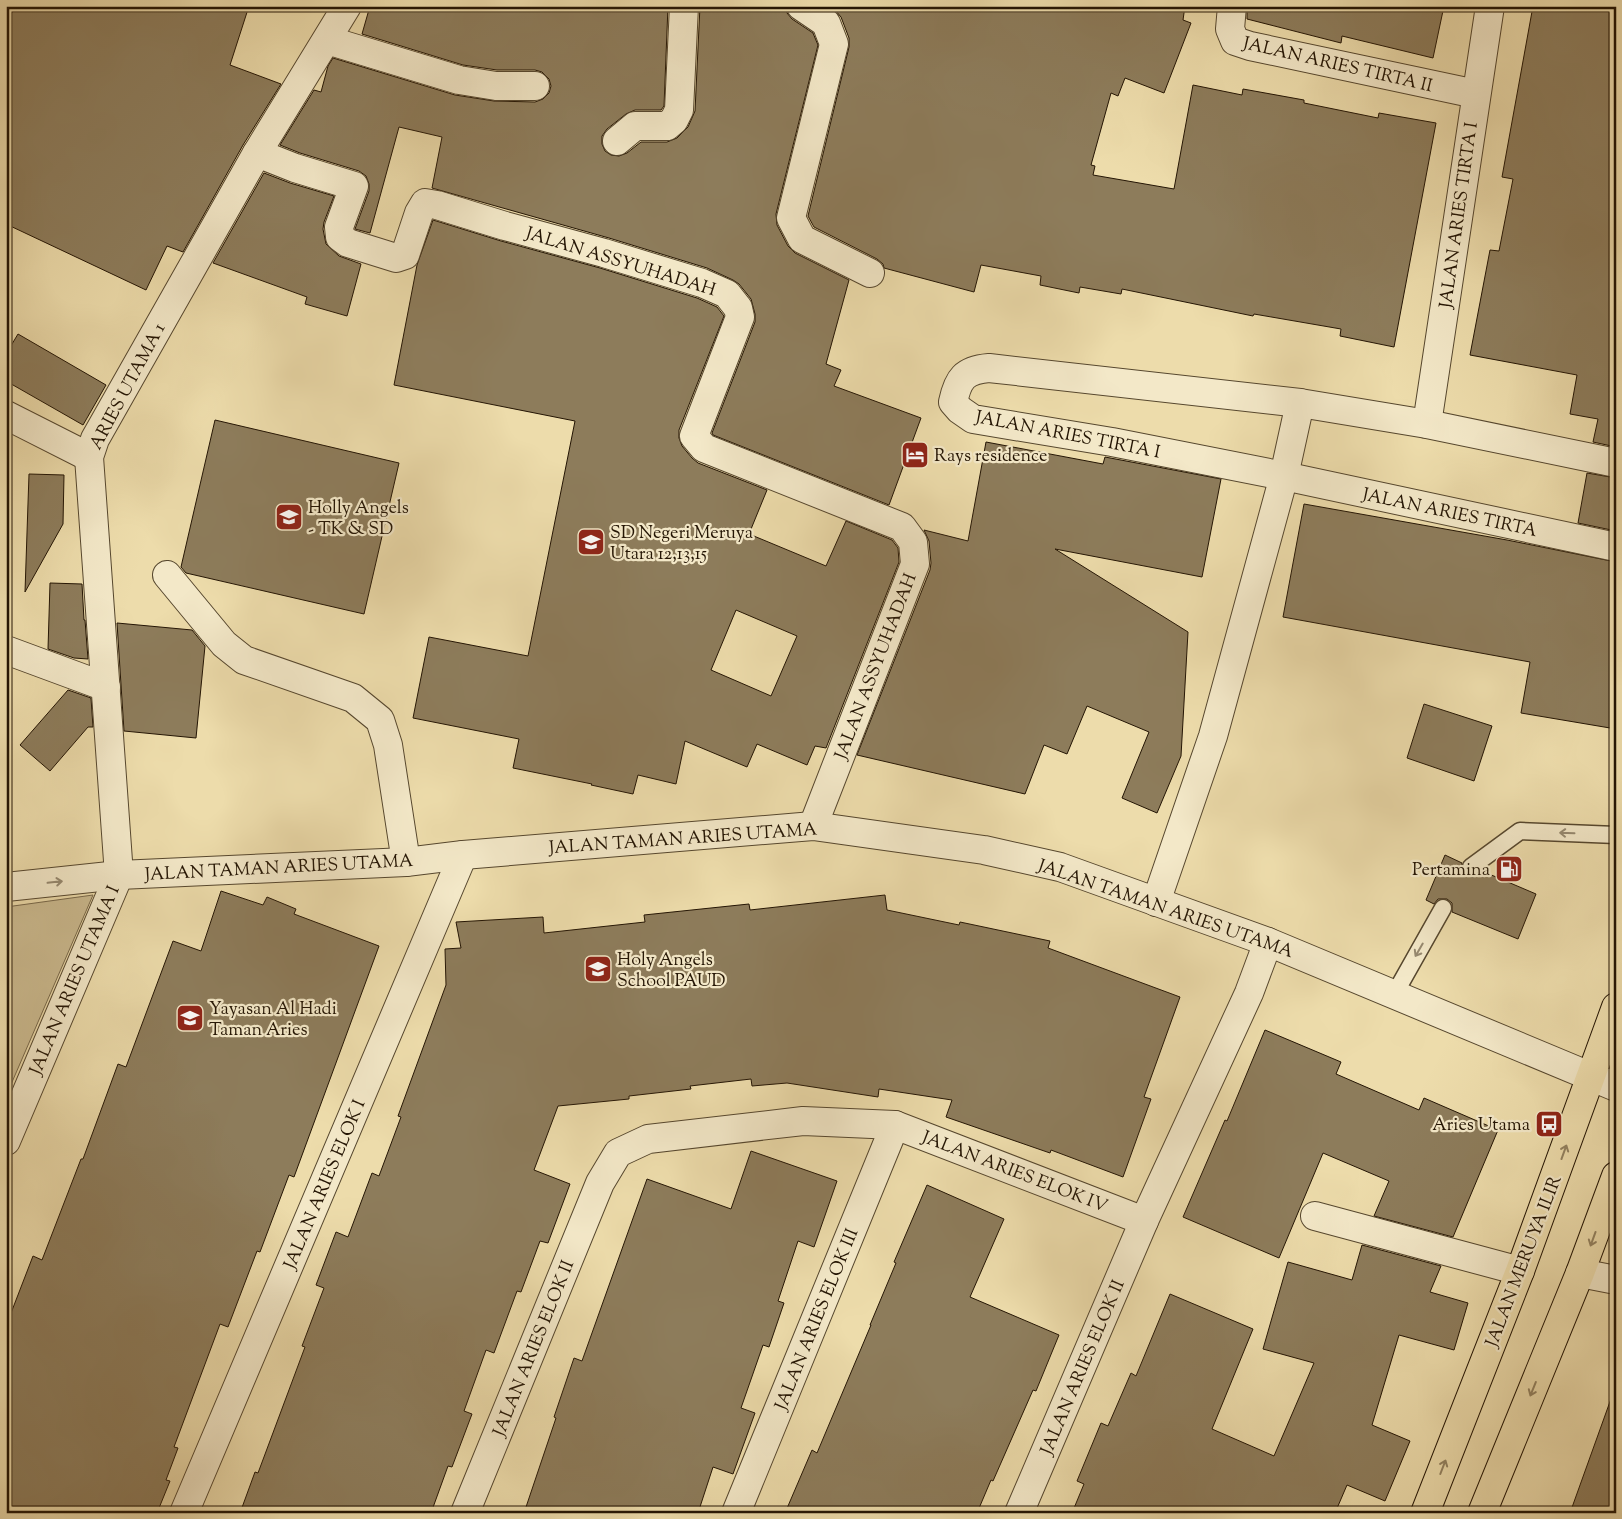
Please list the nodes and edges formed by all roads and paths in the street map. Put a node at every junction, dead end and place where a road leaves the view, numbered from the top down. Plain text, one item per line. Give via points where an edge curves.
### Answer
1 (347, 6) edge
2 (684, 6) edge
3 (801, 6) edge
4 (1232, 6) edge
5 (1490, 6) edge
6 (327, 40) junction
7 (536, 86) dead end
8 (1476, 94) junction
9 (617, 142) dead end
10 (257, 153) junction
11 (870, 273) dead end
12 (1300, 403) junction
13 (6, 416) edge
14 (1427, 424) junction
15 (89, 457) junction
16 (1616, 464) edge
17 (1284, 476) junction
18 (1616, 547) edge
19 (167, 575) dead end
20 (6, 650) edge
21 (106, 687) junction
22 (813, 826) junction
23 (1616, 835) edge
24 (463, 855) junction
25 (406, 862) junction
26 (1471, 867) dead end
27 (119, 875) junction
28 (6, 887) edge
29 (1156, 902) junction
30 (1443, 908) dead end
31 (1268, 942) junction
32 (1394, 995) junction
33 (1616, 1007) edge
34 (1604, 1082) edge
35 (895, 1125) junction
36 (6, 1141) edge
37 (1616, 1176) edge
38 (600, 1183) joint
39 (1315, 1216) dead end
40 (1144, 1221) junction
41 (1520, 1271) junction
42 (1580, 1273) junction
43 (1616, 1280) edge
44 (184, 1513) edge
45 (465, 1513) edge
46 (736, 1513) edge
47 (1019, 1513) edge
48 (1425, 1513) edge
49 (1482, 1513) edge

1 - 6 street, ARIES UTAMA 1
2 - 9 street via 679,110 666,126 634,126
3 - 11 street via 826,24 834,44 791,218 802,239
4 - 8 street, JALAN ARIES TIRTA II via 1230,29 1235,41 1242,44
5 - 8 street, JALAN ARIES TIRTA I
6 - 7 street via 459,80 496,86
6 - 10 street, ARIES UTAMA 1
8 - 14 street, JALAN ARIES TIRTA I
10 - 15 street, ARIES UTAMA 1 via 95,439
10 - 22 street, JALAN ASSYUHADAH via 354,186 339,227 340,237 348,244 396,258 405,255 418,213 425,203 702,283 733,300 740,317 694,436 704,448 902,527 913,542 915,564
12 - 14 street
12 - 17 street
12 - 17 street, JALAN ARIES TIRTA I via 989,368 967,374 956,386 953,402 973,419
13 - 15 street
14 - 16 street
15 - 21 street, ARIES UTAMA 1
17 - 18 street, JALAN ARIES TIRTA
17 - 29 street via 1213,736
19 - 25 street via 224,644 244,660 353,698 380,720 388,744
20 - 21 street
21 - 27 street, ARIES UTAMA 1
22 - 24 street, JALAN TAMAN ARIES UTAMA
22 - 29 street, JALAN TAMAN ARIES UTAMA via 984,850 1060,867
23 -> 26 lane via 1520,831
24 - 25 street, JALAN TAMAN ARIES UTAMA
24 - 44 street, JALAN ARIES ELOK I
25 - 27 street, JALAN TAMAN ARIES UTAMA
28 -> 27 street, JALAN TAMAN ARIES UTAMA
27 - 36 street, JALAN ARIES UTAMA I
29 - 31 street, JALAN TAMAN ARIES UTAMA
30 -> 32 lane
31 - 32 street, JALAN TAMAN ARIES UTAMA
31 - 40 street via 1249,993
32 - 34 street, JALAN TAMAN ARIES UTAMA
33 - 34 main road, JALAN MERUYA ILIR
41 -> 34 main road, JALAN MERUYA ILIR
35 - 38 street, JALAN ARIES ELOK IV via 803,1120 648,1139 618,1153
35 - 40 street, JALAN ARIES ELOK IV
35 - 46 street, JALAN ARIES ELOK III
37 -> 42 main road
38 - 45 street, JALAN ARIES ELOK II
39 - 41 street
40 - 47 street, JALAN ARIES ELOK II
48 -> 41 main road, JALAN MERUYA ILIR
42 - 43 street
42 -> 49 main road

